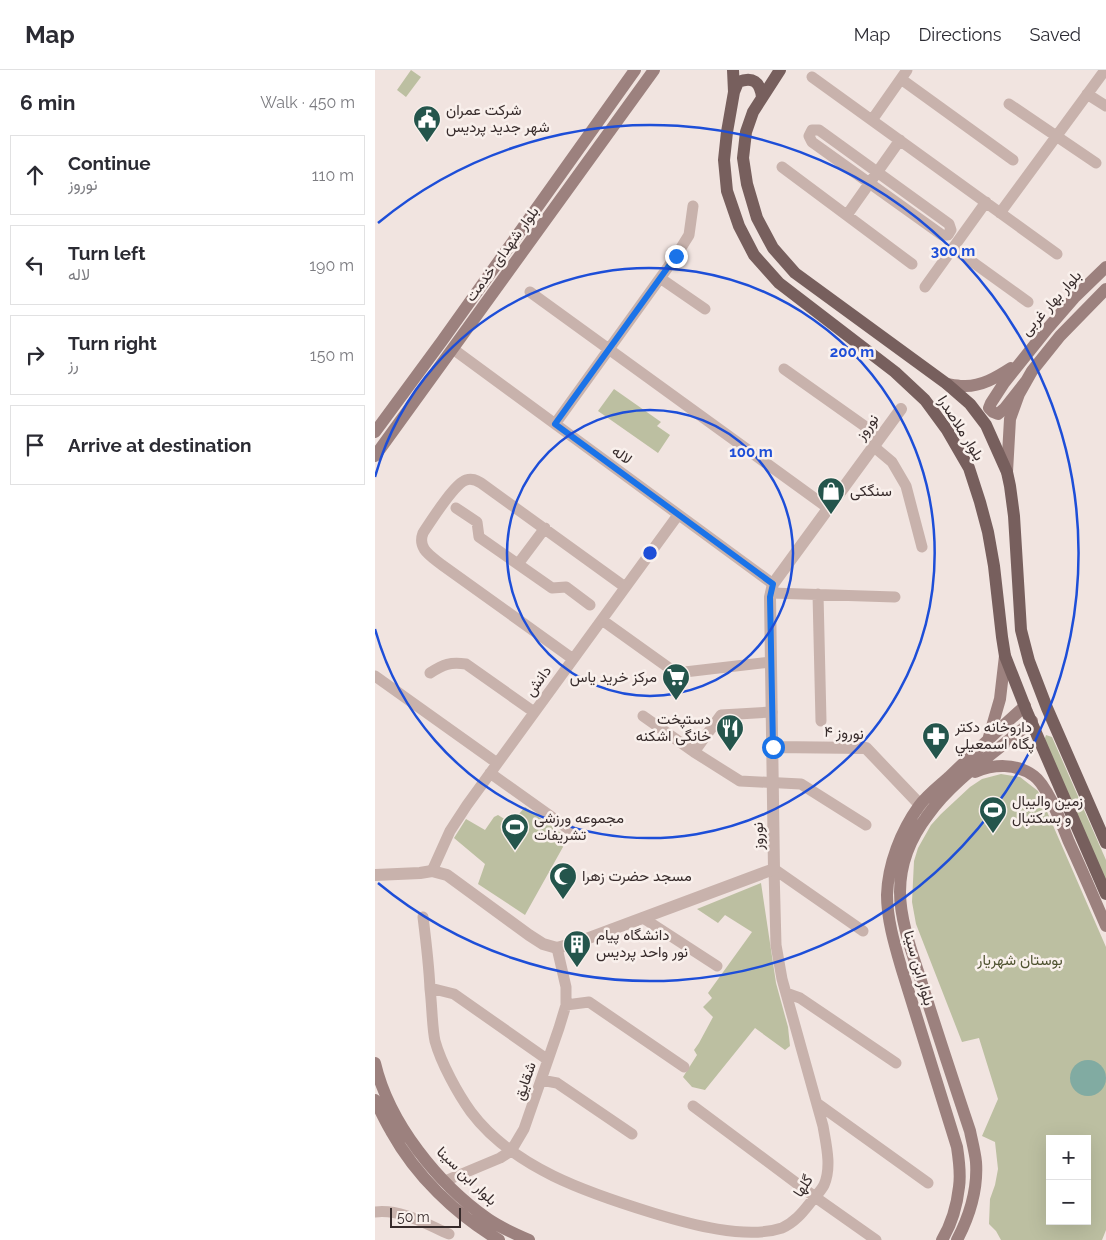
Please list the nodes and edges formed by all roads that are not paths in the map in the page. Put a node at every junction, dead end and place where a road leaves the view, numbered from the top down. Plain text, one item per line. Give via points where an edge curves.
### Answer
1 (635, 70) edge
2 (654, 70) edge
3 (733, 70) edge
4 (780, 70) edge
5 (1105, 70) edge
6 (904, 74) edge
7 (812, 77) dead end
8 (733, 92) junction
9 (1087, 94) junction
10 (763, 97) junction
11 (1009, 104) dead end
12 (1106, 106) edge
13 (872, 120) junction
14 (1056, 136) junction
15 (900, 140) junction
16 (1013, 160) dead end
17 (1096, 164) dead end
18 (782, 166) dead end
19 (877, 173) junction
20 (870, 183) junction
21 (986, 202) junction
22 (693, 206) dead end
23 (1000, 213) junction
24 (847, 215) junction
25 (953, 248) junction
26 (1057, 254) dead end
27 (912, 264) dead end
28 (1106, 267) edge
29 (660, 278) junction
30 (925, 287) dead end
31 (1106, 289) edge
32 (530, 292) dead end
33 (1028, 302) dead end
34 (705, 309) dead end
35 (453, 349) junction
36 (609, 349) junction
37 (1021, 361) junction
38 (785, 369) dead end
39 (1030, 375) junction
40 (947, 384) junction
41 (901, 408) dead end
42 (555, 424) junction
43 (375, 432) edge
44 (877, 442) junction
45 (375, 456) edge
46 (1007, 472) junction
47 (456, 508) dead end
48 (828, 508) junction
49 (678, 515) junction
50 (545, 528) junction
51 (922, 547) dead end
52 (518, 564) junction
53 (625, 587) junction
54 (772, 589) junction
55 (818, 594) junction
56 (895, 596) dead end
57 (589, 604) dead end
58 (602, 620) junction
59 (1005, 656) junction
60 (573, 659) junction
61 (771, 662) junction
62 (430, 673) dead end
63 (375, 676) edge
64 (1041, 692) junction
65 (1025, 706) junction
66 (1047, 708) junction
67 (535, 712) junction
68 (772, 712) junction
69 (643, 716) dead end
70 (821, 721) dead end
71 (1008, 721) junction
72 (1032, 721) junction
73 (1020, 732) junction
74 (991, 736) junction
75 (773, 747) junction
76 (694, 752) junction
77 (497, 763) junction
78 (490, 773) junction
79 (964, 777) junction
80 (773, 782) junction
81 (924, 809) junction
82 (867, 825) dead end
83 (570, 830) dead end
84 (1102, 831) edge
85 (1106, 843) edge
86 (1089, 853) junction
87 (1077, 859) junction
88 (775, 869) junction
89 (432, 871) junction
90 (375, 876) edge
91 (1106, 894) edge
92 (423, 917) dead end
93 (643, 918) junction
94 (1106, 926) edge
95 (863, 931) dead end
96 (557, 948) junction
97 (717, 966) dead end
98 (430, 988) junction
99 (786, 994) junction
100 (566, 1005) junction
101 (548, 1060) junction
102 (375, 1062) edge
103 (896, 1062) dead end
104 (684, 1068) dead end
105 (541, 1080) junction
106 (378, 1100) edge
107 (817, 1104) junction
108 (693, 1106) dead end
109 (632, 1134) dead end
110 (511, 1151) junction
111 (445, 1181) junction
112 (928, 1183) dead end
113 (815, 1197) junction
114 (375, 1212) edge
115 (449, 1234) dead end
116 (499, 1240) edge
117 (529, 1240) edge
118 (876, 1240) edge
119 (942, 1240) edge
120 (957, 1240) edge

1 - 43 main road, بلوار شهدای خدمت
2 - 35 main road, بلوار شهدای خدمت
3 - 8 main road, بلوار ملاصدرا
4 - 10 main road, بلوار ملاصدرا
5 - 9 street
6 - 13 street
6 - 16 street
7 - 13 street
8 - 10 main road via 738,82 748,79 758,83
8 - 59 main road, بلوار ملاصدرا via 724,160 727,191 739,226 754,255 779,283 895,372 925,400 947,430 969,468 981,502 994,566
9 - 12 street
9 - 14 street
10 - 40 main road, بلوار ملاصدرا via 746,132 743,158 757,218 773,248 795,273
11 - 14 street
13 - 15 street
14 - 17 street
14 - 23 street
15 - 19 street
15 - 21 street
18 - 24 street
19 - 20 street
19 - 20 street via 819,130 812,130 809,136 812,142
19 - 20 street via 949,224 951,230 948,235 942,235
20 - 24 street
21 - 23 street
21 - 25 street
22 - 29 street via 689,234
23 - 26 street
24 - 27 street
25 - 30 street
25 - 33 street
28 - 37 main road, بلوار بهار غربی via 1074,298
29 - 34 street
29 - 36 street
31 - 39 main road, بلوار بهار غربی via 1060,336
32 - 36 street
35 - 42 street, لاله
35 - 45 main road, بلوار شهدای خدمت
36 - 42 street
36 - 48 street
37 - 39 main road via 989,408 998,414
37 - 40 main road via 977,385
38 - 44 street
39 - 46 main road via 1010,419
40 - 46 main road, بلوار ملاصدرا via 970,404 986,425
41 - 44 street, نوروز
42 - 49 street, لاله
44 - 48 street, نوروز
44 - 51 street via 906,486
46 - 64 main road, بلوار ملاصدرا via 1014,516 1021,630
47 - 52 street via 477,522 479,537
48 - 54 street, نوروز
49 - 53 street, دانش
49 - 54 street, لاله
50 - 52 street
50 - 53 street
50 - 60 street via 474,479 460,483 421,540 428,553
52 - 57 street via 551,588 566,587
53 - 58 street, دانش
54 - 55 street
54 - 61 street, نوروز
55 - 56 street
55 - 70 street
58 - 60 street, دانش
58 - 61 street via 676,673
59 - 65 main road, بلوار ملاصدرا
59 - 74 main road via 1000,700
60 - 67 street, دانش
61 - 68 street, نوروز
62 - 67 street via 454,662 466,664
63 - 77 street
64 - 65 main road
64 - 66 main road, بلوار ملاصدرا
65 - 71 main road, بلوار ابن سینا
65 - 72 main road, بلوار ملاصدرا
66 - 72 main road
66 - 84 main road, بلوار ملاصدرا
67 - 77 street, دانش
68 - 75 street, نوروز
68 - 76 street via 721,715
69 - 76 street
71 - 73 main road via 1019,718 1022,724
71 - 74 main road, بلوار ابن سینا
72 - 73 main road, بلوار ابن سینا
72 - 86 main road, بلوار ملاصدرا
73 - 79 main road, بلوار ابن سینا
74 - 81 main road, بلوار ابن سینا
75 - 80 street, نوروز
75 - 81 street, نوروز ۴ via 866,748
76 - 80 street via 740,781
77 - 78 street, دانش
78 - 83 street
78 - 89 street, دانش via 450,831
79 - 81 main road, بلوار ابن سینا via 940,800
79 - 87 main road via 996,766 1015,767 1035,776 1055,808
80 - 82 street via 801,784
80 - 88 street, نوروز
81 - 119 main road, بلوار ابن سینا via 894,852 887,896 901,970 960,1166 960,1186
81 - 120 main road, بلوار ابن سینا via 901,876 901,909 976,1160 971,1210
84 - 85 main road, بلوار ملاصدرا
86 - 87 main road
86 - 91 main road, بلوار ملاصدرا
87 - 94 main road
88 - 93 street, نوروز
88 - 95 street
88 - 99 street, گلها via 776,945
89 - 90 street
89 - 96 street via 447,875 529,935
92 - 98 street, گلها
93 - 96 street, نوروز
93 - 97 street
96 - 100 street, شقایق via 566,987
98 - 101 street via 454,994
98 - 110 street, گلها via 435,1041 445,1065 471,1112
99 - 103 street via 800,998
99 - 107 street, گلها
100 - 101 street, شقایق
100 - 104 street via 589,1002
101 - 105 street, شقایق
102 - 106 main road, بلوار ابن سینا
105 - 109 street via 557,1083
105 - 110 street, شقایق via 524,1129
106 - 111 main road, بلوار ابن سینا
106 - 116 main road, بلوار ابن سینا via 391,1131 423,1177 472,1223
107 - 112 street
107 - 113 street, گلها via 828,1167 824,1186
108 - 113 street
110 - 111 street
110 - 113 street, گلها via 535,1167 598,1194 709,1229 768,1232 782,1228 797,1219
111 - 117 main road, بلوار ابن سینا via 489,1220
113 - 118 street
114 - 115 street via 406,1214

